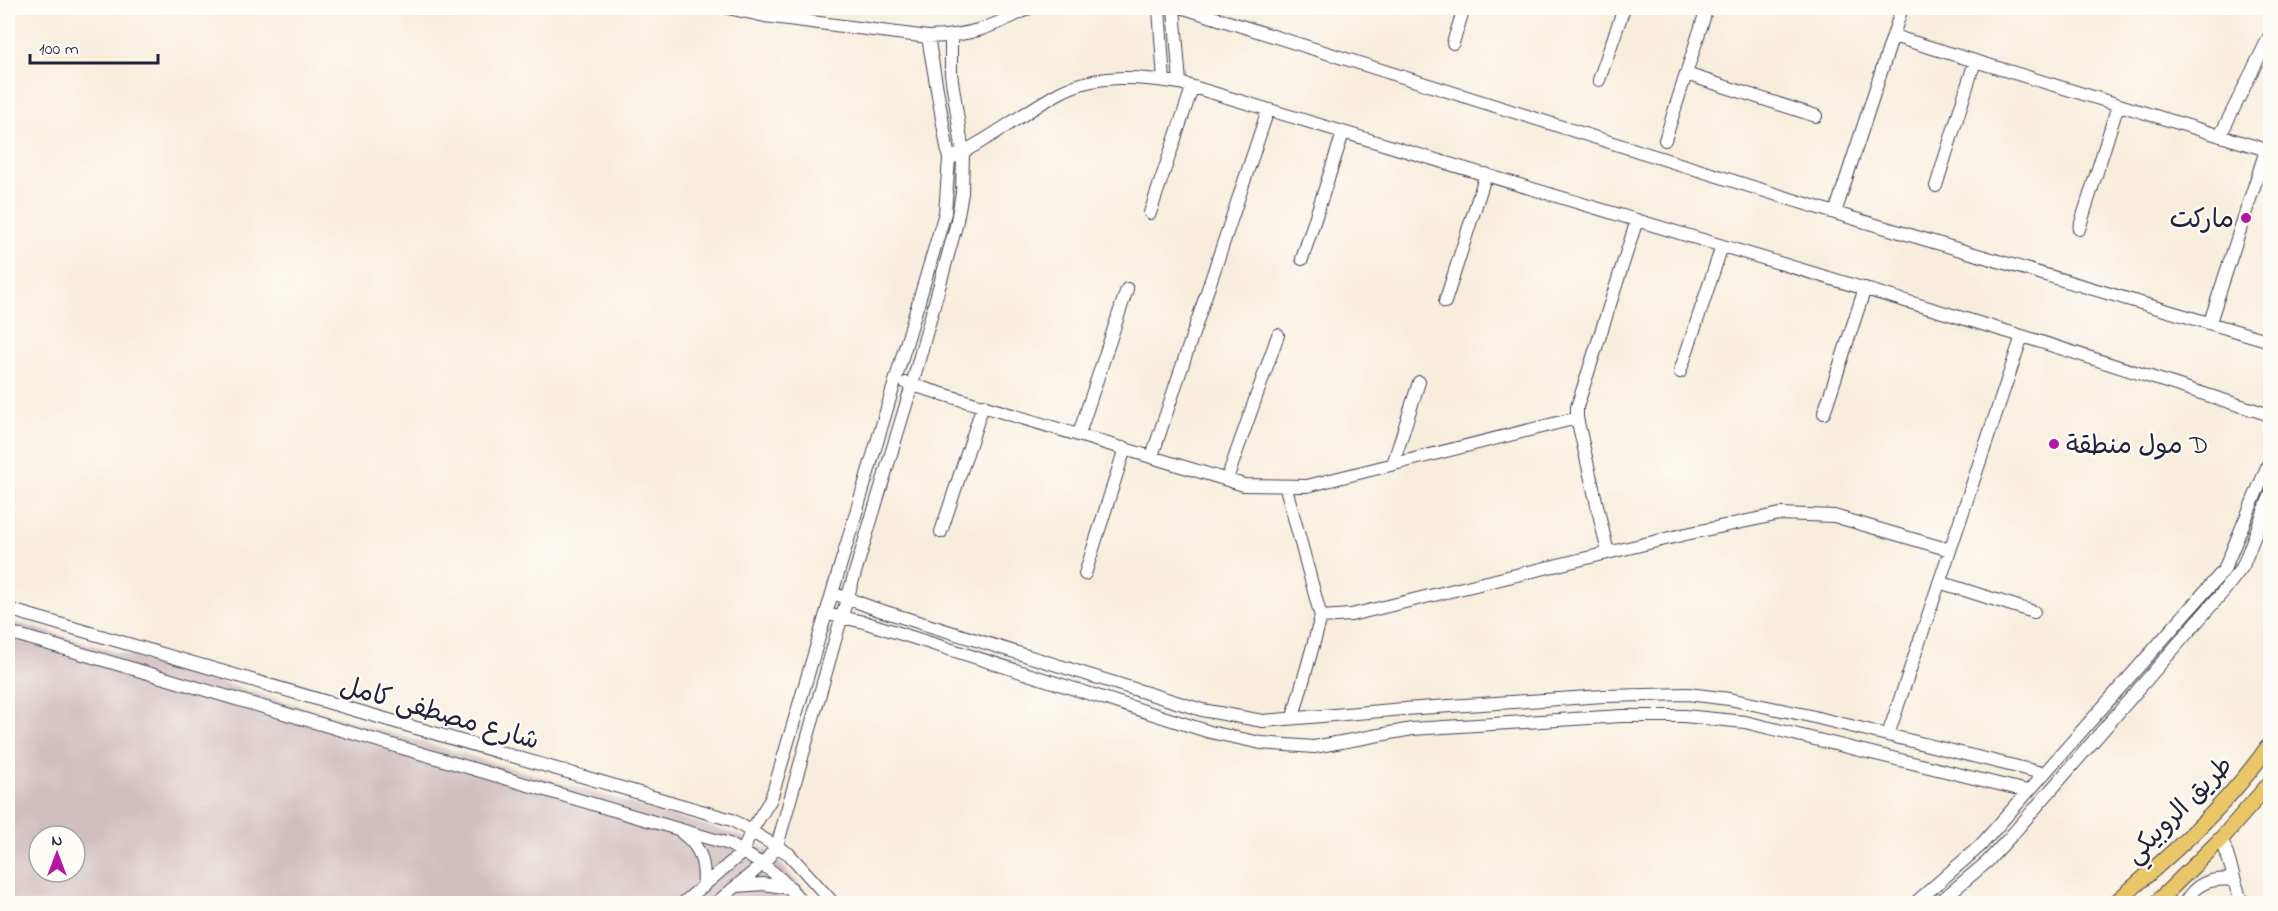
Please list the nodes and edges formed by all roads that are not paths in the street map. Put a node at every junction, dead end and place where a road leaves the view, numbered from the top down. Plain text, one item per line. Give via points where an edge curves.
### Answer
1 (728, 8) edge
2 (1029, 8) edge
3 (1159, 8) edge
4 (1174, 8) edge
5 (1184, 8) edge
6 (1464, 8) edge
7 (1624, 8) edge
8 (1707, 8) edge
9 (1902, 8) edge
10 (2271, 35) edge
11 (1893, 36) junction
12 (928, 37) junction
13 (951, 37) junction
14 (1452, 43) dead end
15 (1975, 61) junction
16 (1686, 74) junction
17 (1599, 80) dead end
18 (1164, 81) junction
19 (1180, 83) junction
20 (1192, 88) junction
21 (2118, 105) junction
22 (1268, 110) junction
23 (1816, 116) dead end
24 (1343, 134) junction
25 (2220, 136) junction
26 (1665, 140) dead end
27 (2268, 150) edge
28 (963, 153) junction
29 (950, 159) junction
30 (1486, 174) junction
31 (1936, 186) dead end
32 (1150, 213) dead end
33 (1835, 213) junction
34 (1637, 220) junction
35 (2079, 228) dead end
36 (1722, 246) junction
37 (1302, 259) dead end
38 (1865, 288) junction
39 (1127, 290) dead end
40 (1445, 302) dead end
41 (2210, 322) junction
42 (1278, 335) dead end
43 (2022, 336) junction
44 (2271, 341) edge
45 (1680, 372) dead end
46 (896, 380) junction
47 (1419, 382) dead end
48 (912, 385) junction
49 (983, 405) junction
50 (1824, 413) dead end
51 (2271, 415) edge
52 (1577, 418) junction
53 (1078, 434) junction
54 (1125, 448) junction
55 (1152, 456) junction
56 (2271, 460) edge
57 (1393, 464) junction
58 (1227, 479) junction
59 (1286, 488) junction
60 (2271, 496) edge
61 (941, 532) dead end
62 (1950, 550) junction
63 (1608, 553) junction
64 (1085, 574) dead end
65 (1939, 582) junction
66 (833, 593) junction
67 (848, 597) junction
68 (8, 609) edge
69 (2034, 612) dead end
70 (827, 614) junction
71 (1321, 617) junction
72 (841, 619) junction
73 (8, 632) edge
74 (1293, 717) junction
75 (1888, 735) junction
76 (2271, 744) edge
77 (781, 770) junction
78 (2042, 773) junction
79 (796, 774) junction
80 (2271, 783) edge
81 (2027, 791) junction
82 (676, 829) junction
83 (751, 831) junction
84 (2222, 838) junction
85 (777, 846) junction
86 (743, 852) junction
87 (764, 863) junction
88 (2233, 880) junction
89 (736, 886) junction
90 (703, 887) junction
91 (791, 888) junction
92 (682, 903) edge
93 (714, 903) edge
94 (803, 903) edge
95 (834, 903) edge
96 (1914, 903) edge
97 (1937, 903) edge
98 (2114, 903) edge
99 (2155, 903) edge
100 (2184, 903) edge
101 (2242, 903) edge

1 - 12 street
2 - 13 street via 987,29
3 - 18 street
4 - 19 street
5 - 33 street
6 - 14 street
7 - 17 street
8 - 16 street
9 - 11 street
10 - 25 street
11 - 15 street
11 - 33 street
12 - 13 street
12 - 29 street
13 - 28 street via 950,65
15 - 21 street
15 - 31 street
16 - 23 street
16 - 26 street
18 - 19 street
18 - 28 street via 1116,78 1063,91
19 - 20 street
20 - 22 street
20 - 32 street
21 - 25 street
21 - 35 street
22 - 24 street
22 - 55 street
24 - 30 street
24 - 37 street
25 - 27 street
27 - 41 street
28 - 29 street
28 - 48 street via 956,226
29 - 46 street via 945,213
30 - 34 street
30 - 40 street
33 - 41 street
34 - 36 street
34 - 52 street via 1579,396
36 - 38 street
36 - 45 street
38 - 43 street
38 - 50 street
39 - 53 street
41 - 44 street
42 - 58 street
43 - 51 street
43 - 62 street
46 - 48 street
46 - 66 street
47 - 57 street
48 - 49 street
48 - 67 street
49 - 53 street
49 - 61 street
52 - 57 street
52 - 63 street
53 - 54 street
54 - 55 street
54 - 64 street
55 - 58 street
56 - 78 street via 2224,570
57 - 59 street
58 - 59 street via 1244,485
59 - 71 street
60 - 97 street via 2243,566 2223,592 1988,862
62 - 63 street via 1860,522 1807,514 1754,519
62 - 65 street
63 - 71 street via 1351,615
65 - 69 street
65 - 75 street
66 - 67 street
66 - 70 street
67 - 72 street
67 - 74 street via 1214,713 1263,721
68 - 83 street, شارع مصطفى كامل via 732,820
70 - 72 street
70 - 77 street
71 - 74 street
72 - 79 street
72 - 81 street via 864,622 1210,732 1261,742 1314,747 1412,729 1684,716 1745,722
73 - 82 street, شارع مصطفى كامل
74 - 75 street via 1688,694 1769,707
75 - 78 street
76 - 98 main road, طريق الروبيكي via 2221,806
77 - 79 street
77 - 83 street via 771,799
78 - 81 street
79 - 85 street
80 - 84 main road, طريق الروبيكي
81 - 96 street via 1980,846
82 - 86 street, شارع مصطفى كامل via 729,844
82 - 90 street via 700,853 704,864
83 - 85 street, شارع مصطفى كامل
83 - 86 street
84 - 88 street
84 - 99 main road, طريق الروبيكي
85 - 87 street
85 - 95 street, شارع مصطفى كامل
86 - 87 street, شارع مصطفى كامل
86 - 90 street
87 - 89 street
87 - 91 street, شارع مصطفى كامل
88 - 100 street via 2202,883
88 - 101 street
89 - 91 street via 764,884
89 - 93 street
90 - 92 street
91 - 94 street, شارع مصطفى كامل

